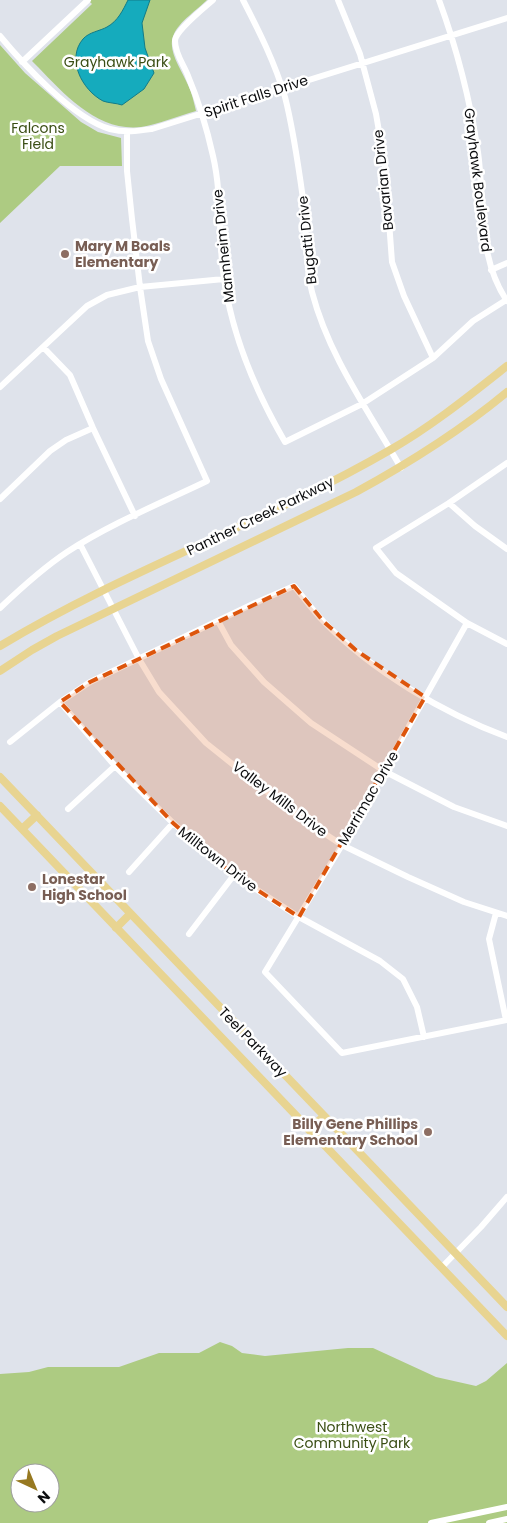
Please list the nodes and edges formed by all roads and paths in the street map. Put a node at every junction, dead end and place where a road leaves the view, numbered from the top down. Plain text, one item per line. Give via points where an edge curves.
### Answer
1 (213, 0) edge
2 (243, 0) edge
3 (338, 0) edge
4 (439, 0) edge
5 (84, 1) edge
6 (507, 18) edge
7 (452, 35) junction
8 (0, 36) edge
9 (22, 62) junction
10 (362, 62) junction
11 (282, 88) junction
12 (201, 113) junction
13 (127, 132) junction
14 (507, 264) edge
15 (491, 270) junction
16 (224, 279) junction
17 (140, 288) junction
18 (507, 300) edge
19 (42, 347) junction
20 (433, 358) junction
21 (507, 366) edge
22 (0, 387) edge
23 (507, 392) edge
24 (362, 404) junction
25 (93, 428) junction
26 (390, 450) junction
27 (507, 464) edge
28 (401, 468) junction
29 (0, 499) edge
30 (450, 502) junction
31 (135, 516) junction
32 (80, 544) junction
33 (507, 549) edge
34 (105, 590) junction
35 (0, 608) edge
36 (114, 608) junction
37 (218, 622) junction
38 (467, 623) junction
39 (507, 644) edge
40 (0, 646) edge
41 (139, 659) junction
42 (0, 671) edge
43 (425, 698) junction
44 (60, 702) junction
45 (507, 737) edge
46 (10, 742) dead end
47 (114, 766) junction
48 (384, 771) junction
49 (0, 776) edge
50 (0, 806) edge
51 (68, 809) dead end
52 (37, 815) junction
53 (173, 823) junction
54 (507, 826) edge
55 (22, 829) junction
56 (342, 845) junction
57 (129, 872) dead end
58 (234, 875) junction
59 (496, 913) junction
60 (130, 914) junction
61 (507, 916) edge
62 (299, 917) junction
63 (116, 928) junction
64 (189, 934) dead end
65 (507, 1020) edge
66 (424, 1037) junction
67 (324, 1116) junction
68 (310, 1130) junction
69 (507, 1197) edge
70 (455, 1254) junction
71 (441, 1268) junction
72 (507, 1307) edge
73 (507, 1336) edge
74 (507, 1507) edge
75 (507, 1519) edge
76 (431, 1523) edge
77 (490, 1523) edge

1 - 12 street, Mannheim Drive via 177,35 175,44
2 - 11 street, Bugatti Drive
3 - 10 street, Bavarian Drive
4 - 7 street, Grayhawk Boulevard
5 - 9 street
6 - 7 street, Spirit Falls Drive
7 - 10 street, Spirit Falls Drive
7 - 15 street, Grayhawk Boulevard via 478,153
8 - 9 street, Spirit Falls Drive
9 - 13 street, Spirit Falls Drive via 98,125
10 - 11 street, Spirit Falls Drive
10 - 20 street, Bavarian Drive via 385,166 392,262
11 - 12 street, Spirit Falls Drive
11 - 24 street, Bugatti Drive via 304,207 312,290 321,323
12 - 13 street, Spirit Falls Drive via 152,129
12 - 16 street, Mannheim Drive via 214,158
13 - 17 street via 127,172
14 - 15 street
15 - 18 street, Grayhawk Boulevard
16 - 17 street
16 - 24 street, Mannheim Drive via 245,362 285,442
17 - 19 street via 107,295 87,306
17 - 31 street via 148,341 161,379 207,481
18 - 20 street via 473,321
19 - 22 street
19 - 25 street via 70,375
20 - 24 street
21 - 26 main road, Panther Creek Parkway via 452,410
23 - 28 main road, Panther Creek Parkway
24 - 26 street, Bugatti Drive
25 - 29 street via 50,451
25 - 31 street
26 - 28 street, Bugatti Drive
26 - 34 main road, Panther Creek Parkway via 339,478
27 - 30 street
28 - 36 main road, Panther Creek Parkway
30 - 33 street via 475,526
30 - 38 street via 376,548 396,572
31 - 32 street
32 - 34 street, Valley Mills Drive
32 - 35 street
34 - 36 street, Valley Mills Drive
34 - 40 main road, Panther Creek Parkway
36 - 41 street, Valley Mills Drive
36 - 42 main road, Panther Creek Parkway via 32,650
37 - 41 street
37 - 43 street via 294,586 324,622 357,651
37 - 48 street via 231,646 264,682 312,723
38 - 39 street
38 - 43 street, Merrimac Drive
41 - 44 street via 90,682
41 - 56 street, Valley Mills Drive via 159,692 206,743 295,814
43 - 45 street via 482,728
43 - 48 street, Merrimac Drive
44 - 46 street
44 - 47 street, Milltown Drive
47 - 51 street
47 - 53 street, Milltown Drive
48 - 54 street via 454,807
48 - 56 street, Merrimac Drive
49 - 52 main road, Teel Parkway
50 - 55 main road, Teel Parkway
52 - 55 main road
52 - 60 main road, Teel Parkway
53 - 57 street
53 - 58 street, Milltown Drive
55 - 63 main road, Teel Parkway
56 - 59 street, Valley Mills Drive via 464,902
56 - 62 street, Merrimac Drive
58 - 62 street, Milltown Drive
58 - 64 street
59 - 61 street, Valley Mills Drive
59 - 65 street via 489,939
60 - 63 main road
60 - 67 main road, Teel Parkway
62 - 66 street, Milltown Drive via 380,960 403,979 417,1007
62 - 66 street, Merrimac Drive via 265,972 342,1053
63 - 68 main road, Teel Parkway
65 - 66 street
67 - 68 main road
67 - 70 main road, Teel Parkway
68 - 71 main road, Teel Parkway
69 - 70 street
70 - 71 street
70 - 72 main road, Teel Parkway
71 - 73 main road, Teel Parkway
74 - 76 street
75 - 77 street

